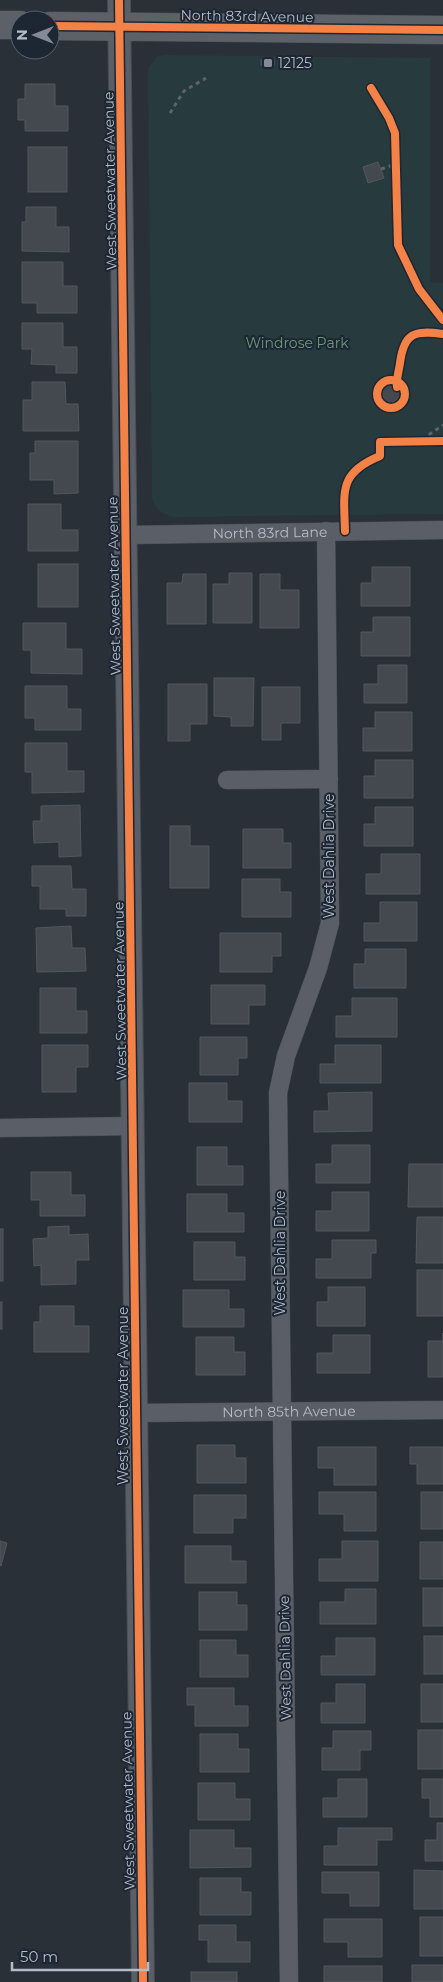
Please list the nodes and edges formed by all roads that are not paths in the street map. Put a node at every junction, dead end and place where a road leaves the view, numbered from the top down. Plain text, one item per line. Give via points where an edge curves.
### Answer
1 (119, 0) edge
2 (60, 26) edge
3 (120, 27) junction
4 (443, 30) edge
5 (443, 530) edge
6 (326, 531) junction
7 (126, 535) junction
8 (329, 779) junction
9 (226, 780) dead end
10 (134, 1126) junction
11 (0, 1128) edge
12 (281, 1410) junction
13 (443, 1410) edge
14 (135, 1413) junction
15 (143, 1982) edge
16 (289, 1982) edge

1 - 3 street, West Sweetwater Avenue
2 - 3 main road, North 83rd Avenue
3 - 4 main road, North 83rd Avenue
3 - 7 street, West Sweetwater Avenue
5 - 6 street, North 83rd Lane
6 - 7 street, North 83rd Lane
6 - 8 street, West Dahlia Drive
7 - 10 street, West Sweetwater Avenue
8 - 9 street
8 - 12 street, West Dahlia Drive via 330,923 318,968 286,1056 278,1093
10 - 11 street
10 - 14 street, West Sweetwater Avenue
12 - 13 street, North 85th Avenue
12 - 14 street, North 85th Avenue
12 - 16 street, West Dahlia Drive
14 - 15 street, West Sweetwater Avenue

